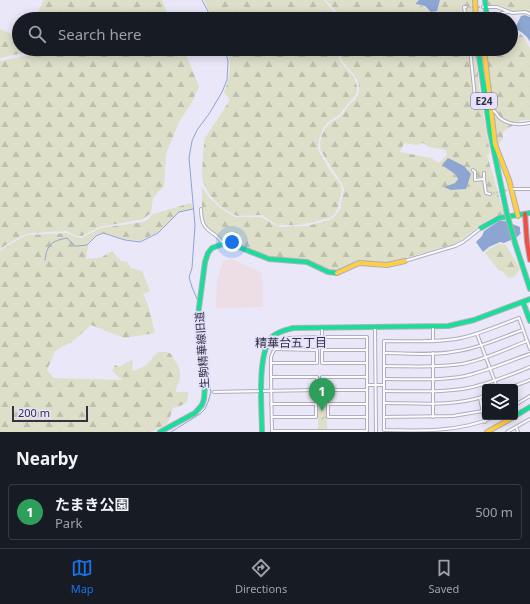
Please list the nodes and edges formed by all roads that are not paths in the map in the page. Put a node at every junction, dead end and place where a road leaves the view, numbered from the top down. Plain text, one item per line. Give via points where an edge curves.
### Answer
1 (476, 0) edge
2 (485, 0) edge
3 (466, 7) dead end
4 (484, 7) junction
5 (465, 12) edge
6 (477, 12) edge
7 (485, 12) edge
8 (509, 12) edge
9 (518, 13) edge
10 (530, 14) edge
11 (471, 56) edge
12 (480, 56) edge
13 (485, 56) edge
14 (490, 96) junction
15 (491, 109) junction
16 (530, 123) edge
17 (473, 170) dead end
18 (484, 173) dead end
19 (484, 179) junction
20 (510, 189) junction
21 (530, 189) edge
22 (490, 194) dead end
23 (201, 208) dead end
24 (528, 214) edge
25 (518, 216) junction
26 (481, 228) joint
27 (222, 244) junction
28 (530, 260) edge
29 (405, 261) joint
30 (526, 276) junction
31 (530, 284) edge
32 (530, 289) edge
33 (527, 300) edge
34 (530, 321) edge
35 (433, 327) junction
36 (322, 328) junction
37 (375, 328) junction
38 (523, 330) junction
39 (477, 334) junction
40 (322, 336) junction
41 (433, 341) junction
42 (527, 341) junction
43 (481, 345) junction
44 (530, 347) edge
45 (275, 349) junction
46 (367, 350) junction
47 (384, 353) junction
48 (433, 353) junction
49 (530, 354) edge
50 (486, 357) junction
51 (271, 363) junction
52 (367, 364) junction
53 (384, 366) junction
54 (433, 366) junction
55 (530, 367) edge
56 (490, 368) junction
57 (271, 377) junction
58 (367, 377) junction
59 (433, 378) junction
60 (384, 379) junction
61 (495, 380) junction
62 (530, 380) edge
63 (496, 384) edge
64 (367, 385) junction
65 (376, 385) junction
66 (384, 385) junction
67 (518, 385) edge
68 (271, 390) junction
69 (318, 390) junction
70 (322, 390) junction
71 (367, 390) junction
72 (262, 391) junction
73 (384, 391) junction
74 (433, 391) junction
75 (214, 392) dead end
76 (530, 396) edge
77 (480, 398) joint
78 (384, 403) junction
79 (433, 403) junction
80 (518, 403) edge
81 (271, 404) junction
82 (367, 404) junction
83 (482, 407) edge
84 (530, 407) edge
85 (482, 411) edge
86 (518, 414) edge
87 (272, 417) junction
88 (367, 417) junction
89 (384, 417) junction
90 (433, 417) junction
91 (530, 418) edge
92 (489, 420) edge
93 (509, 420) edge
94 (485, 422) joint
95 (516, 427) junction
96 (318, 431) edge
97 (433, 431) edge
98 (160, 432) edge
99 (262, 432) edge
100 (376, 432) edge
101 (487, 432) edge
102 (507, 432) edge
103 (518, 432) edge

1 - 6 main road
2 - 4 main road
3 - 5 street
4 - 7 main road
4 - 8 street via 500,7
9 - 10 street
11 - 14 street, bridge via 475,98
12 - 30 main road, E24, bridge via 493,152 507,214
13 - 14 main road
14 - 15 main road
15 - 16 street via 506,121 517,124
15 - 20 main road via 495,144
17 - 19 street via 475,180
18 - 19 street
19 - 22 street via 486,193
20 - 21 street
20 - 25 main road
23 - 27 street via 204,225
24 - 25 main road
24 - 28 main road via 527,242
25 - 26 main road via 494,219
26 - 29 street via 455,246
27 - 29 main road via 236,246 272,260 306,262 335,273 360,263 387,265
27 - 98 main road, 生駒精華線旧道 via 212,248 205,260 198,309 200,354 205,387 202,406 195,413
30 - 31 main road, E24
30 - 32 main road, E24
33 - 34 main road
33 - 35 main road via 464,323
35 - 37 main road
35 - 41 street
36 - 37 main road
36 - 40 street
36 - 72 main road via 290,328 271,338 263,356
37 - 65 street
38 - 39 street via 519,318
38 - 42 street
38 - 43 street
39 - 41 street via 454,340
39 - 43 street
40 - 45 street via 288,338 280,342
40 - 46 street via 367,337
41 - 47 street via 384,341
42 - 44 street
42 - 50 street
43 - 48 street via 459,351
43 - 50 street
45 - 51 street
45 - 51 street via 317,350 317,363
46 - 52 street
46 - 52 street via 322,350 322,363
47 - 48 street
47 - 53 street
48 - 54 street
49 - 56 street
50 - 54 street via 456,365
50 - 56 street
51 - 57 street
52 - 58 street
53 - 54 street
53 - 60 street
54 - 59 street
55 - 61 street
56 - 59 street via 464,376
56 - 61 street
57 - 68 street
57 - 69 street via 317,377
58 - 64 street
58 - 70 street via 322,377
59 - 60 street
59 - 74 street
60 - 66 street
61 - 63 street
61 - 74 street via 462,389
62 - 67 street
64 - 65 street
64 - 71 street
65 - 66 street
65 - 100 street
66 - 73 street
68 - 69 street
68 - 72 street
68 - 81 street
69 - 70 street
70 - 71 street
71 - 82 street
72 - 75 street
72 - 99 main road
73 - 74 street
73 - 78 street
74 - 79 street
76 - 80 street
77 - 79 street via 452,403
77 - 83 street
78 - 79 street
78 - 89 street
79 - 90 street
81 - 87 street
81 - 87 street via 316,404 316,417
82 - 88 street
82 - 88 street via 328,404 328,417
84 - 86 main road
85 - 90 street via 460,416
87 - 96 street via 272,431
88 - 96 street via 367,431
89 - 90 street
89 - 97 street via 384,430
91 - 95 street
92 - 94 street
93 - 101 main road
94 - 97 street via 464,428
95 - 102 street
95 - 103 street

